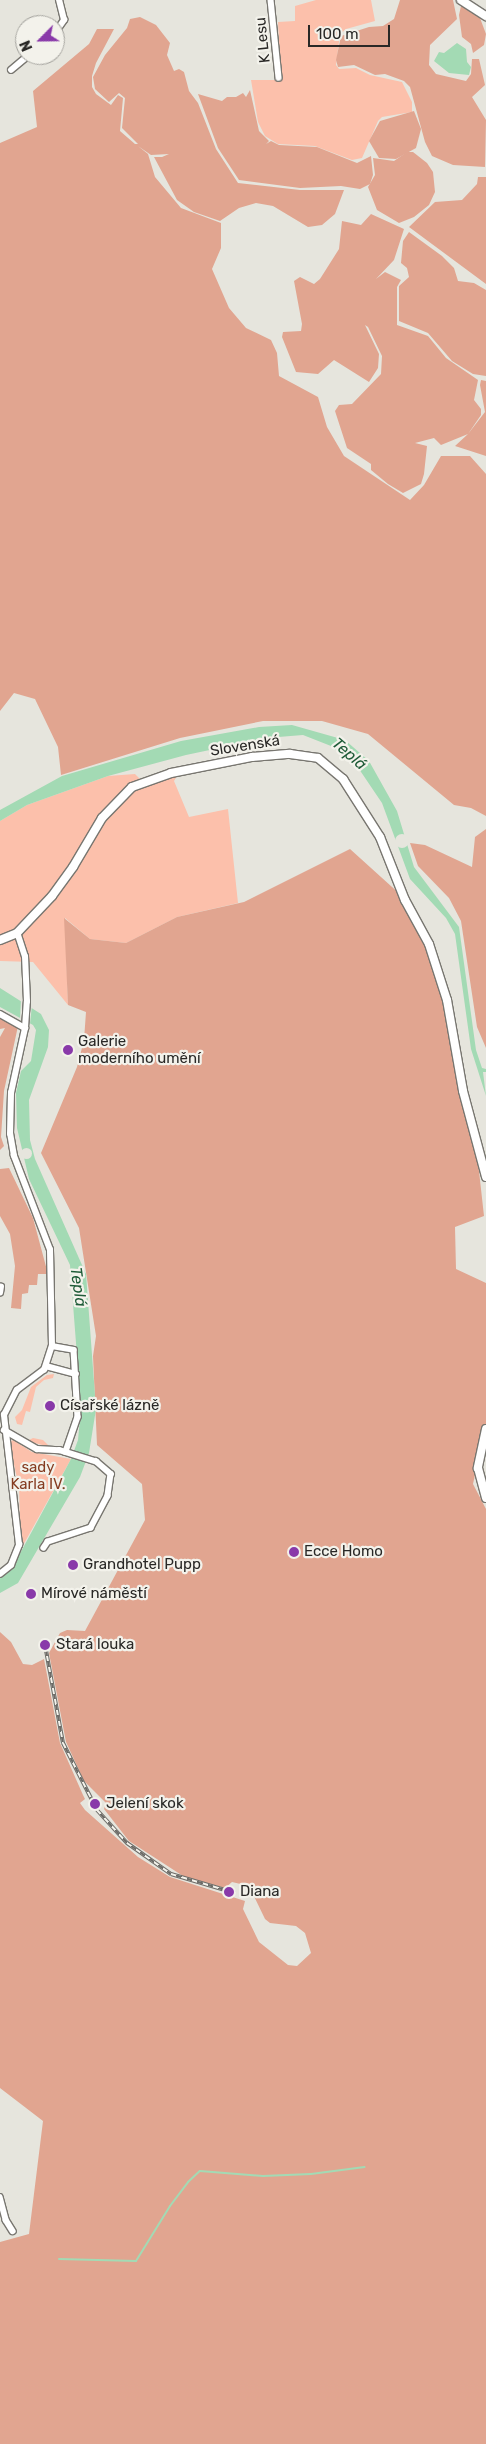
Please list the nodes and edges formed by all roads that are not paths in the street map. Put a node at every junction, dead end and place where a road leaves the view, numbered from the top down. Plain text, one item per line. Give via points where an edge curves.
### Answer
1 (59, 0) edge
2 (271, 0) edge
3 (461, 0) edge
4 (63, 15) edge
5 (486, 16) edge
6 (17, 65) edge
7 (11, 70) dead end
8 (279, 78) dead end
9 (17, 934) junction
10 (0, 940) edge
11 (0, 1014) edge
12 (25, 1025) junction
13 (486, 1177) edge
14 (52, 1346) junction
15 (46, 1366) junction
16 (76, 1374) junction
17 (486, 1429) edge
18 (4, 1430) junction
19 (66, 1452) junction
20 (486, 1498) edge
21 (44, 1548) dead end
22 (1, 1574) edge
23 (0, 2197) edge
24 (13, 2231) dead end

1 - 4 street
2 - 8 street, K Lesu
3 - 5 street
6 - 7 street
9 - 10 street
9 - 12 street via 25,957
9 - 13 street, Slovenská via 68,875 102,818 132,787 172,773 252,757 290,754 318,758 343,778 380,837 405,900 429,944 446,1000 464,1096
11 - 12 street
12 - 14 street via 10,1110 10,1134 14,1156 50,1250
14 - 15 street
14 - 16 street via 74,1350
15 - 16 street
15 - 18 street via 14,1395 4,1415
16 - 19 street via 78,1417
17 - 20 street via 478,1468
18 - 19 street via 37,1449
18 - 22 street via 19,1545 11,1565
19 - 21 street via 96,1461 111,1474 111,1483 108,1496 91,1528 48,1542
23 - 24 street via 6,2220

